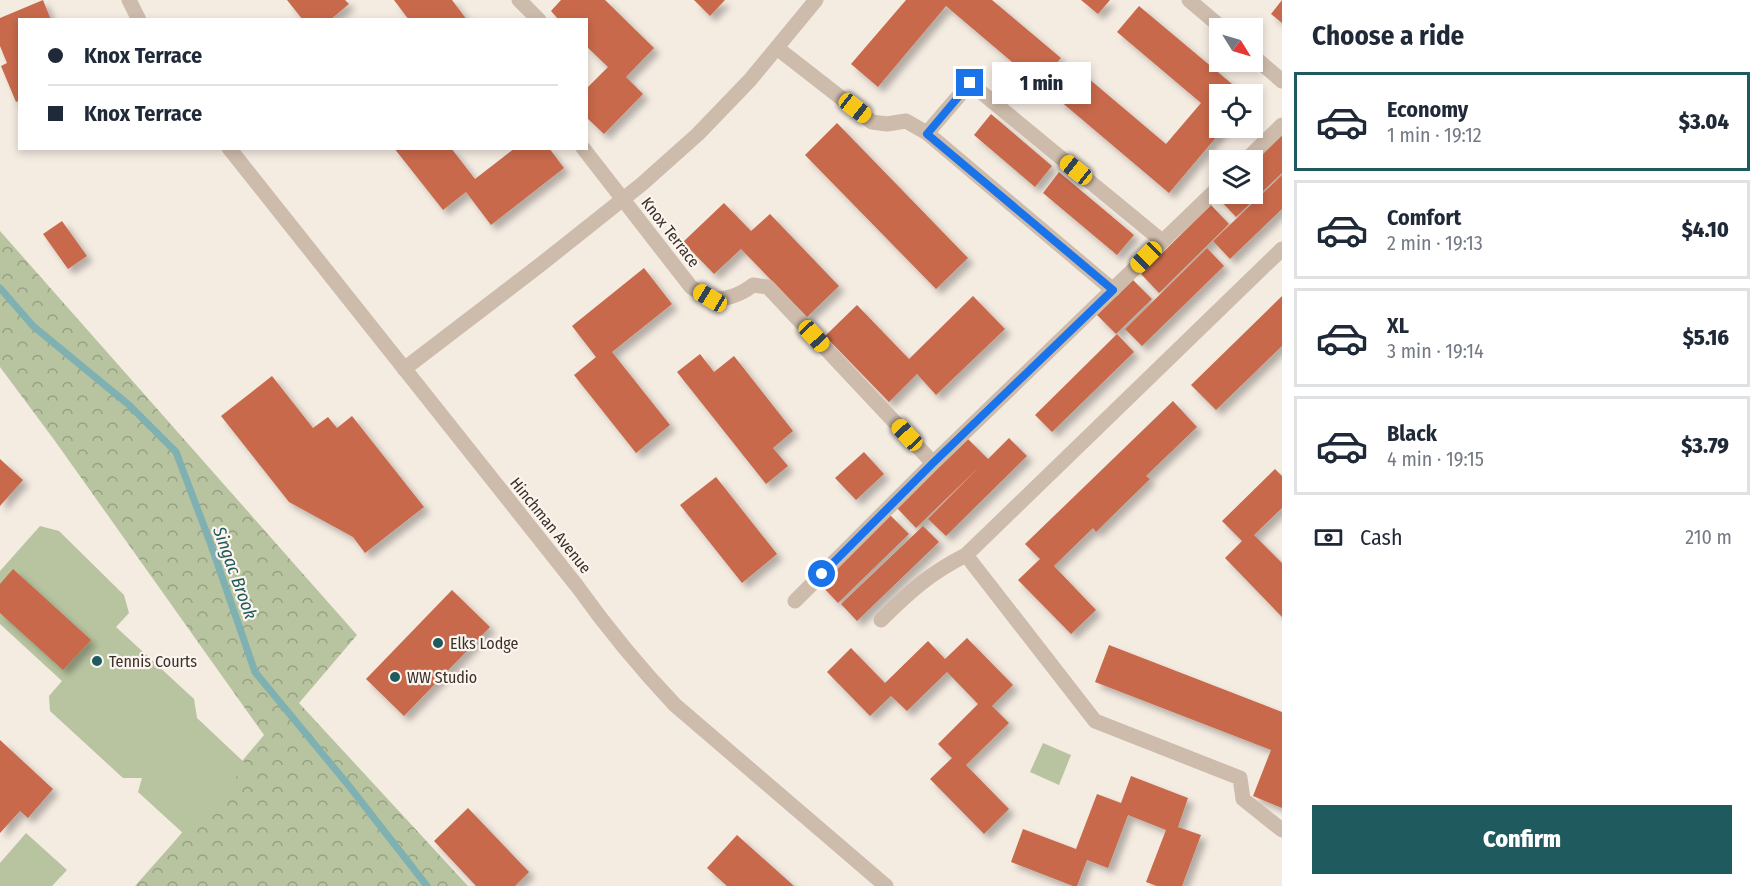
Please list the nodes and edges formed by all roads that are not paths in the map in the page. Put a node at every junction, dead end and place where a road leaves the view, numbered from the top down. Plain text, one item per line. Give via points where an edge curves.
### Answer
1 (129, 0) edge
2 (519, 0) edge
3 (1189, 0) edge
4 (812, 2) edge
5 (138, 18) edge
6 (536, 18) edge
7 (1210, 18) edge
8 (777, 48) junction
9 (1263, 65) edge
10 (1282, 81) edge
11 (1282, 125) edge
12 (927, 134) junction
13 (231, 150) edge
14 (585, 150) edge
15 (1256, 150) edge
16 (1209, 196) edge
17 (623, 199) junction
18 (1162, 241) junction
19 (1282, 249) edge
20 (1113, 290) junction
21 (404, 369) junction
22 (933, 463) junction
23 (966, 555) junction
24 (795, 601) dead end
25 (881, 620) dead end
26 (1282, 830) edge
27 (886, 886) edge

1 - 5 street
2 - 6 street
3 - 7 street
4 - 8 street, Knox Terrace
8 - 12 street via 872,122 906,121
8 - 17 street, Knox Terrace via 698,134
9 - 10 street
11 - 15 street
12 - 18 street via 970,83
12 - 20 street
13 - 21 street, Hinchman Avenue
14 - 17 street, Knox Terrace
16 - 18 street
17 - 21 street, Knox Terrace
17 - 22 street, Knox Terrace via 691,287 710,298 729,297 753,285 768,287
18 - 20 street
19 - 23 street
20 - 22 street
21 - 27 street, Hinchman Avenue via 610,632 675,705
22 - 24 street
23 - 25 street via 921,582
23 - 26 street via 1095,721 1240,778 1243,799

